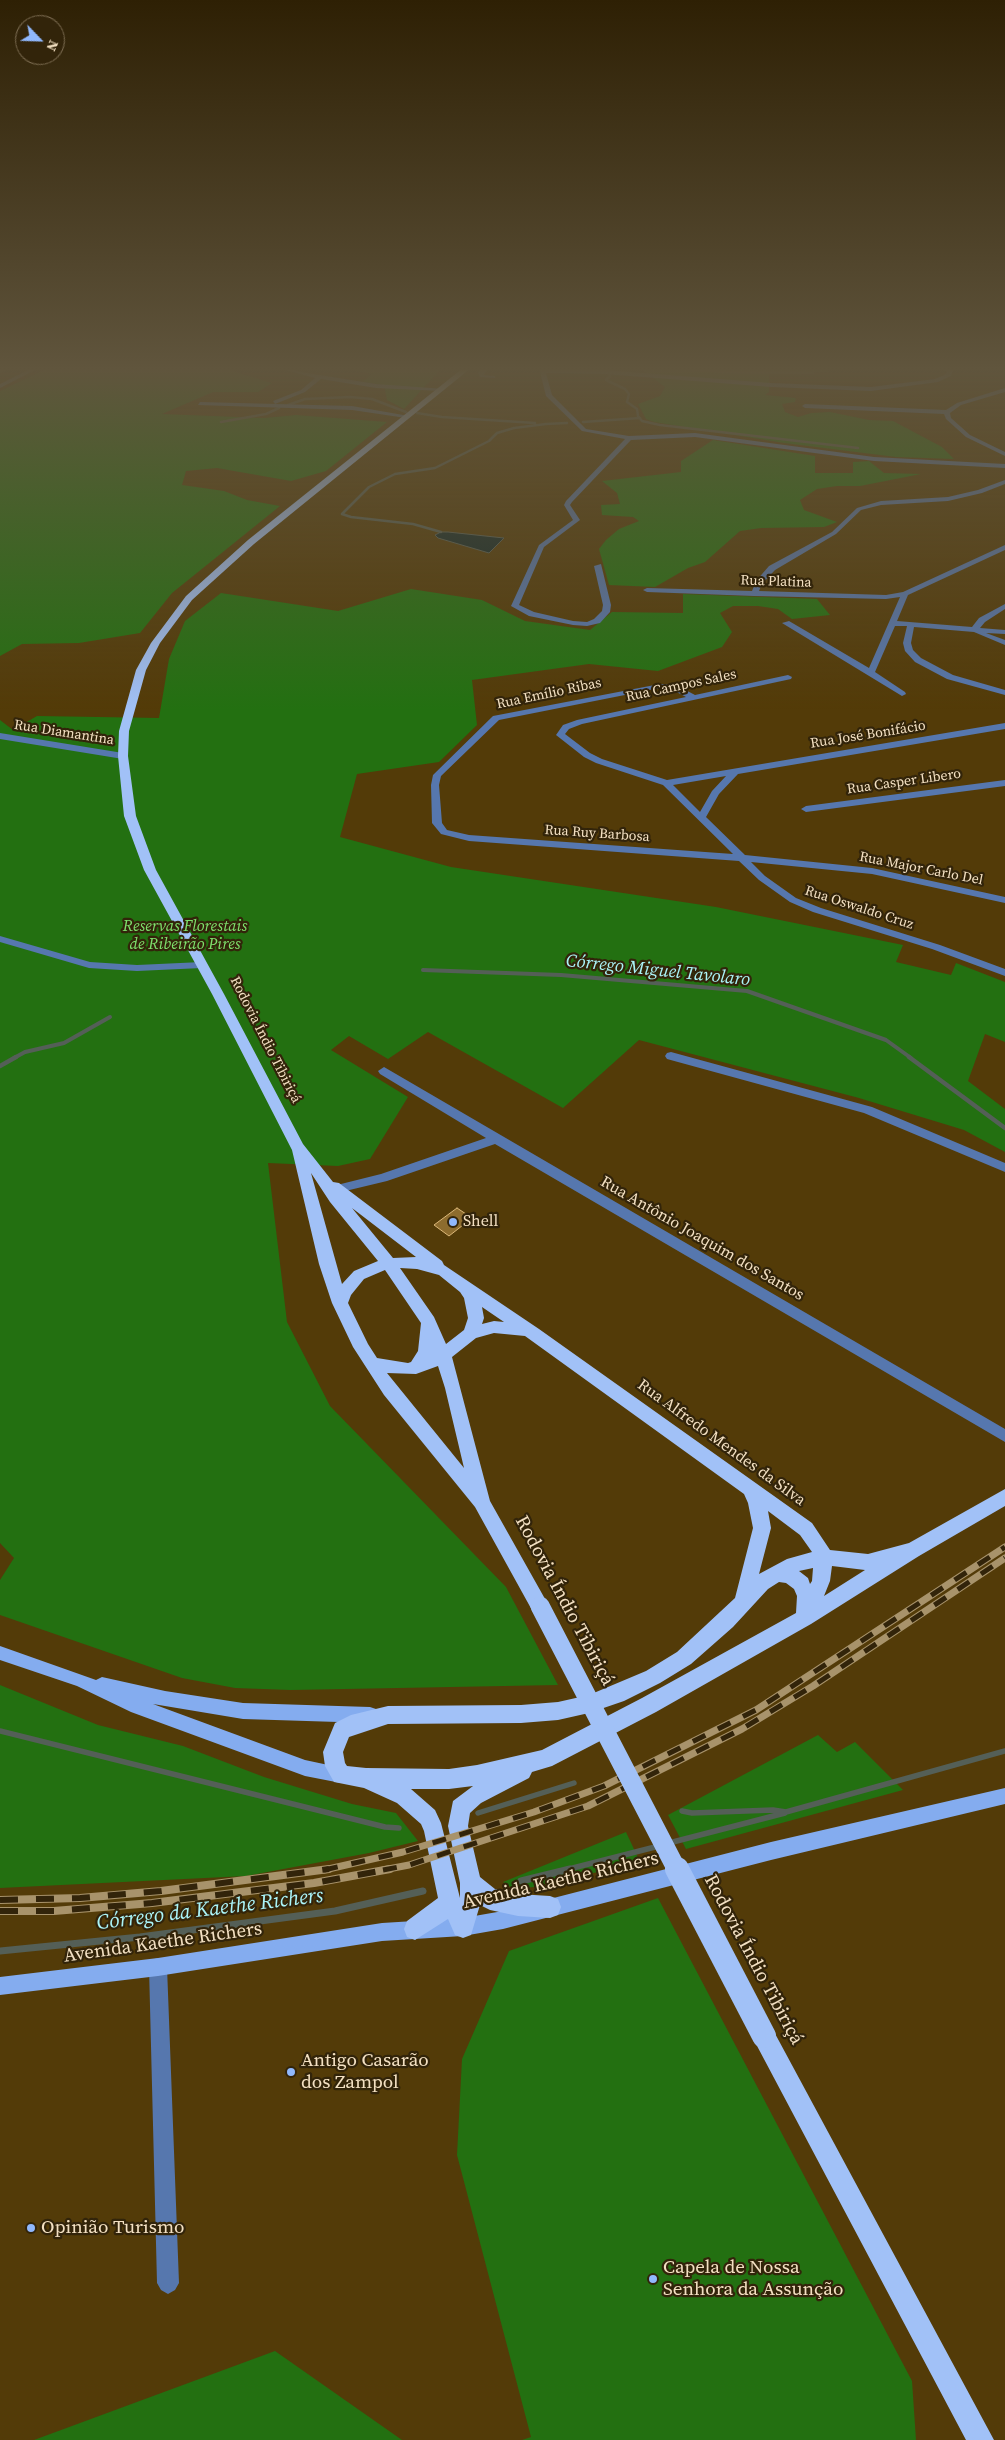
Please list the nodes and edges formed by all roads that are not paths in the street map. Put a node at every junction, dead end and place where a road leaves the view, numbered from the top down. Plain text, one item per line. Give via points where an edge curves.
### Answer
1 (325, 482) edge
2 (587, 482) edge
3 (1005, 482) edge
4 (1005, 547) edge
5 (598, 566) dead end
6 (647, 590) dead end
7 (754, 594) junction
8 (905, 594) junction
9 (1005, 606) edge
10 (786, 623) dead end
11 (892, 623) junction
12 (911, 624) junction
13 (975, 629) junction
14 (1005, 632) edge
15 (1005, 643) edge
16 (871, 673) junction
17 (788, 677) dead end
18 (902, 694) dead end
19 (1005, 694) edge
20 (694, 697) junction
21 (1005, 726) edge
22 (0, 736) edge
23 (123, 756) junction
24 (736, 770) junction
25 (666, 783) junction
26 (1005, 783) edge
27 (806, 809) dead end
28 (701, 818) junction
29 (451, 835) joint
30 (742, 858) junction
31 (1005, 900) edge
32 (0, 939) edge
33 (202, 965) junction
34 (1005, 973) edge
35 (671, 1056) dead end
36 (384, 1071) dead end
37 (496, 1140) junction
38 (297, 1147) junction
39 (1005, 1168) edge
40 (320, 1174) junction
41 (382, 1178) junction
42 (337, 1189) junction
43 (352, 1201) junction
44 (389, 1264) junction
45 (444, 1271) junction
46 (359, 1275) junction
47 (405, 1286) junction
48 (466, 1288) junction
49 (340, 1304) junction
50 (428, 1321) junction
51 (533, 1333) junction
52 (468, 1335) junction
53 (442, 1355) junction
54 (372, 1364) junction
55 (416, 1368) junction
56 (452, 1388) junction
57 (1005, 1436) edge
58 (750, 1488) junction
59 (1005, 1497) edge
60 (481, 1502) junction
61 (913, 1550) junction
62 (824, 1558) junction
63 (776, 1574) junction
64 (743, 1602) junction
65 (804, 1618) junction
66 (0, 1653) edge
67 (80, 1680) junction
68 (388, 1715) junction
69 (545, 1759) junction
70 (341, 1775) junction
71 (366, 1778) junction
72 (1005, 1796) edge
73 (471, 1884) junction
74 (449, 1899) junction
75 (550, 1907) junction
76 (463, 1926) junction
77 (415, 1929) junction
78 (158, 1967) junction
79 (0, 1986) edge
80 (168, 2283) dead end
81 (981, 2440) edge

1 - 23 highway, Rodovia Índio Tibiriçá via 189,598 141,670 124,731
2 - 5 street via 567,506 578,520 541,546 515,606 532,614 587,624 597,620 606,612 607,605
3 - 7 street via 948,499 881,503 859,509 834,533 772,568
4 - 8 street
6 - 7 street, Rua Platina
7 - 8 street, Rua Platina via 870,597
8 - 11 street
9 - 13 street via 989,614
10 - 16 street
11 - 12 street
11 - 16 street
12 - 13 street
12 - 19 street via 907,643 909,651 918,660 950,677
13 - 14 street
13 - 15 street
16 - 18 street
17 - 20 street, Rua Campos Sales
20 - 25 street, Rua Campos Sales via 580,722 566,726 560,732 599,761
20 - 29 street, Rua Emílio Ribas via 678,689 660,686 496,718 436,778 437,823
21 - 24 street, Rua José Bonifácio
22 - 23 street, Rua Diamantina
23 - 33 highway, Rodovia Índio Tibiriçá via 130,816 140,846
24 - 25 street, Rua José Bonifácio
24 - 28 street via 715,794
25 - 28 street, Rua Oswaldo Cruz
26 - 27 street, Rua Casper Libero
28 - 30 street, Rua Oswaldo Cruz
29 - 30 street, Rua Ruy Barbosa
30 - 31 street, Rua Major Carlo Del via 872,871
30 - 34 street, Rua Oswaldo Cruz via 762,878 793,900
32 - 33 street via 90,964 137,968
33 - 38 highway, Rodovia Índio Tibiriçá
35 - 39 street via 868,1110
36 - 37 street, Rua Antônio Joaquim dos Santos
37 - 41 street
37 - 57 street, Rua Antônio Joaquim dos Santos
38 - 40 highway, Rodovia Índio Tibiriçá
38 - 49 highway, Rodovia Índio Tibiriçá
40 - 42 highway, Rua Alfredo Mendes da Silva
40 - 44 highway, Rodovia Índio Tibiriçá via 335,1198
41 - 42 street
41 - 43 street via 360,1190
42 - 43 highway, Rua Alfredo Mendes da Silva
43 - 45 highway, Rua Alfredo Mendes da Silva
44 - 45 highway via 408,1262
44 - 46 highway
44 - 47 highway, Rodovia Índio Tibiriçá
45 - 48 highway, Rua Alfredo Mendes da Silva
46 - 47 highway via 383,1275
46 - 49 highway via 344,1292
47 - 50 highway, Rodovia Índio Tibiriçá
48 - 51 highway, Rua Alfredo Mendes da Silva
48 - 52 highway via 476,1311
49 - 54 highway, Rodovia Índio Tibiriçá
50 - 53 highway, Rodovia Índio Tibiriçá
50 - 55 highway via 426,1352
51 - 52 highway, Rua Alfredo Mendes da Silva via 506,1327
51 - 58 highway, Rua Alfredo Mendes da Silva
52 - 53 highway
52 - 56 highway via 452,1364
53 - 55 highway
53 - 56 highway, Rodovia Índio Tibiriçá
54 - 55 highway via 396,1369
54 - 60 highway, Rodovia Índio Tibiriçá
56 - 60 highway, Rodovia Índio Tibiriçá
58 - 62 highway, Rua Alfredo Mendes da Silva via 806,1529
58 - 64 highway via 762,1528
59 - 61 highway
60 - 81 highway, Rodovia Índio Tibiriçá, bridge via 540,1606 764,2036
61 - 62 highway via 868,1562
61 - 65 highway
62 - 63 highway via 793,1565
62 - 65 highway via 819,1588
63 - 64 highway via 761,1583
63 - 65 highway via 790,1575 805,1590
64 - 68 highway via 684,1658 653,1677 589,1704 521,1714
65 - 69 highway
66 - 67 main road
67 - 68 main road via 165,1699 243,1711
67 - 70 main road via 137,1706 305,1768
68 - 70 highway via 342,1730 333,1752 335,1766
69 - 71 highway via 449,1779
69 - 73 highway via 474,1796 460,1808 458,1826
70 - 71 highway
71 - 74 highway via 404,1796 428,1817 434,1830
72 - 75 main road, Avenida Kaethe Richers
73 - 75 highway via 490,1899
73 - 76 highway via 471,1899
74 - 76 highway
74 - 77 highway via 444,1909
75 - 76 main road, Avenida Kaethe Richers via 503,1920
76 - 77 main road, Avenida Kaethe Richers
77 - 78 main road, Avenida Kaethe Richers
78 - 79 main road, Avenida Kaethe Richers
78 - 80 street

